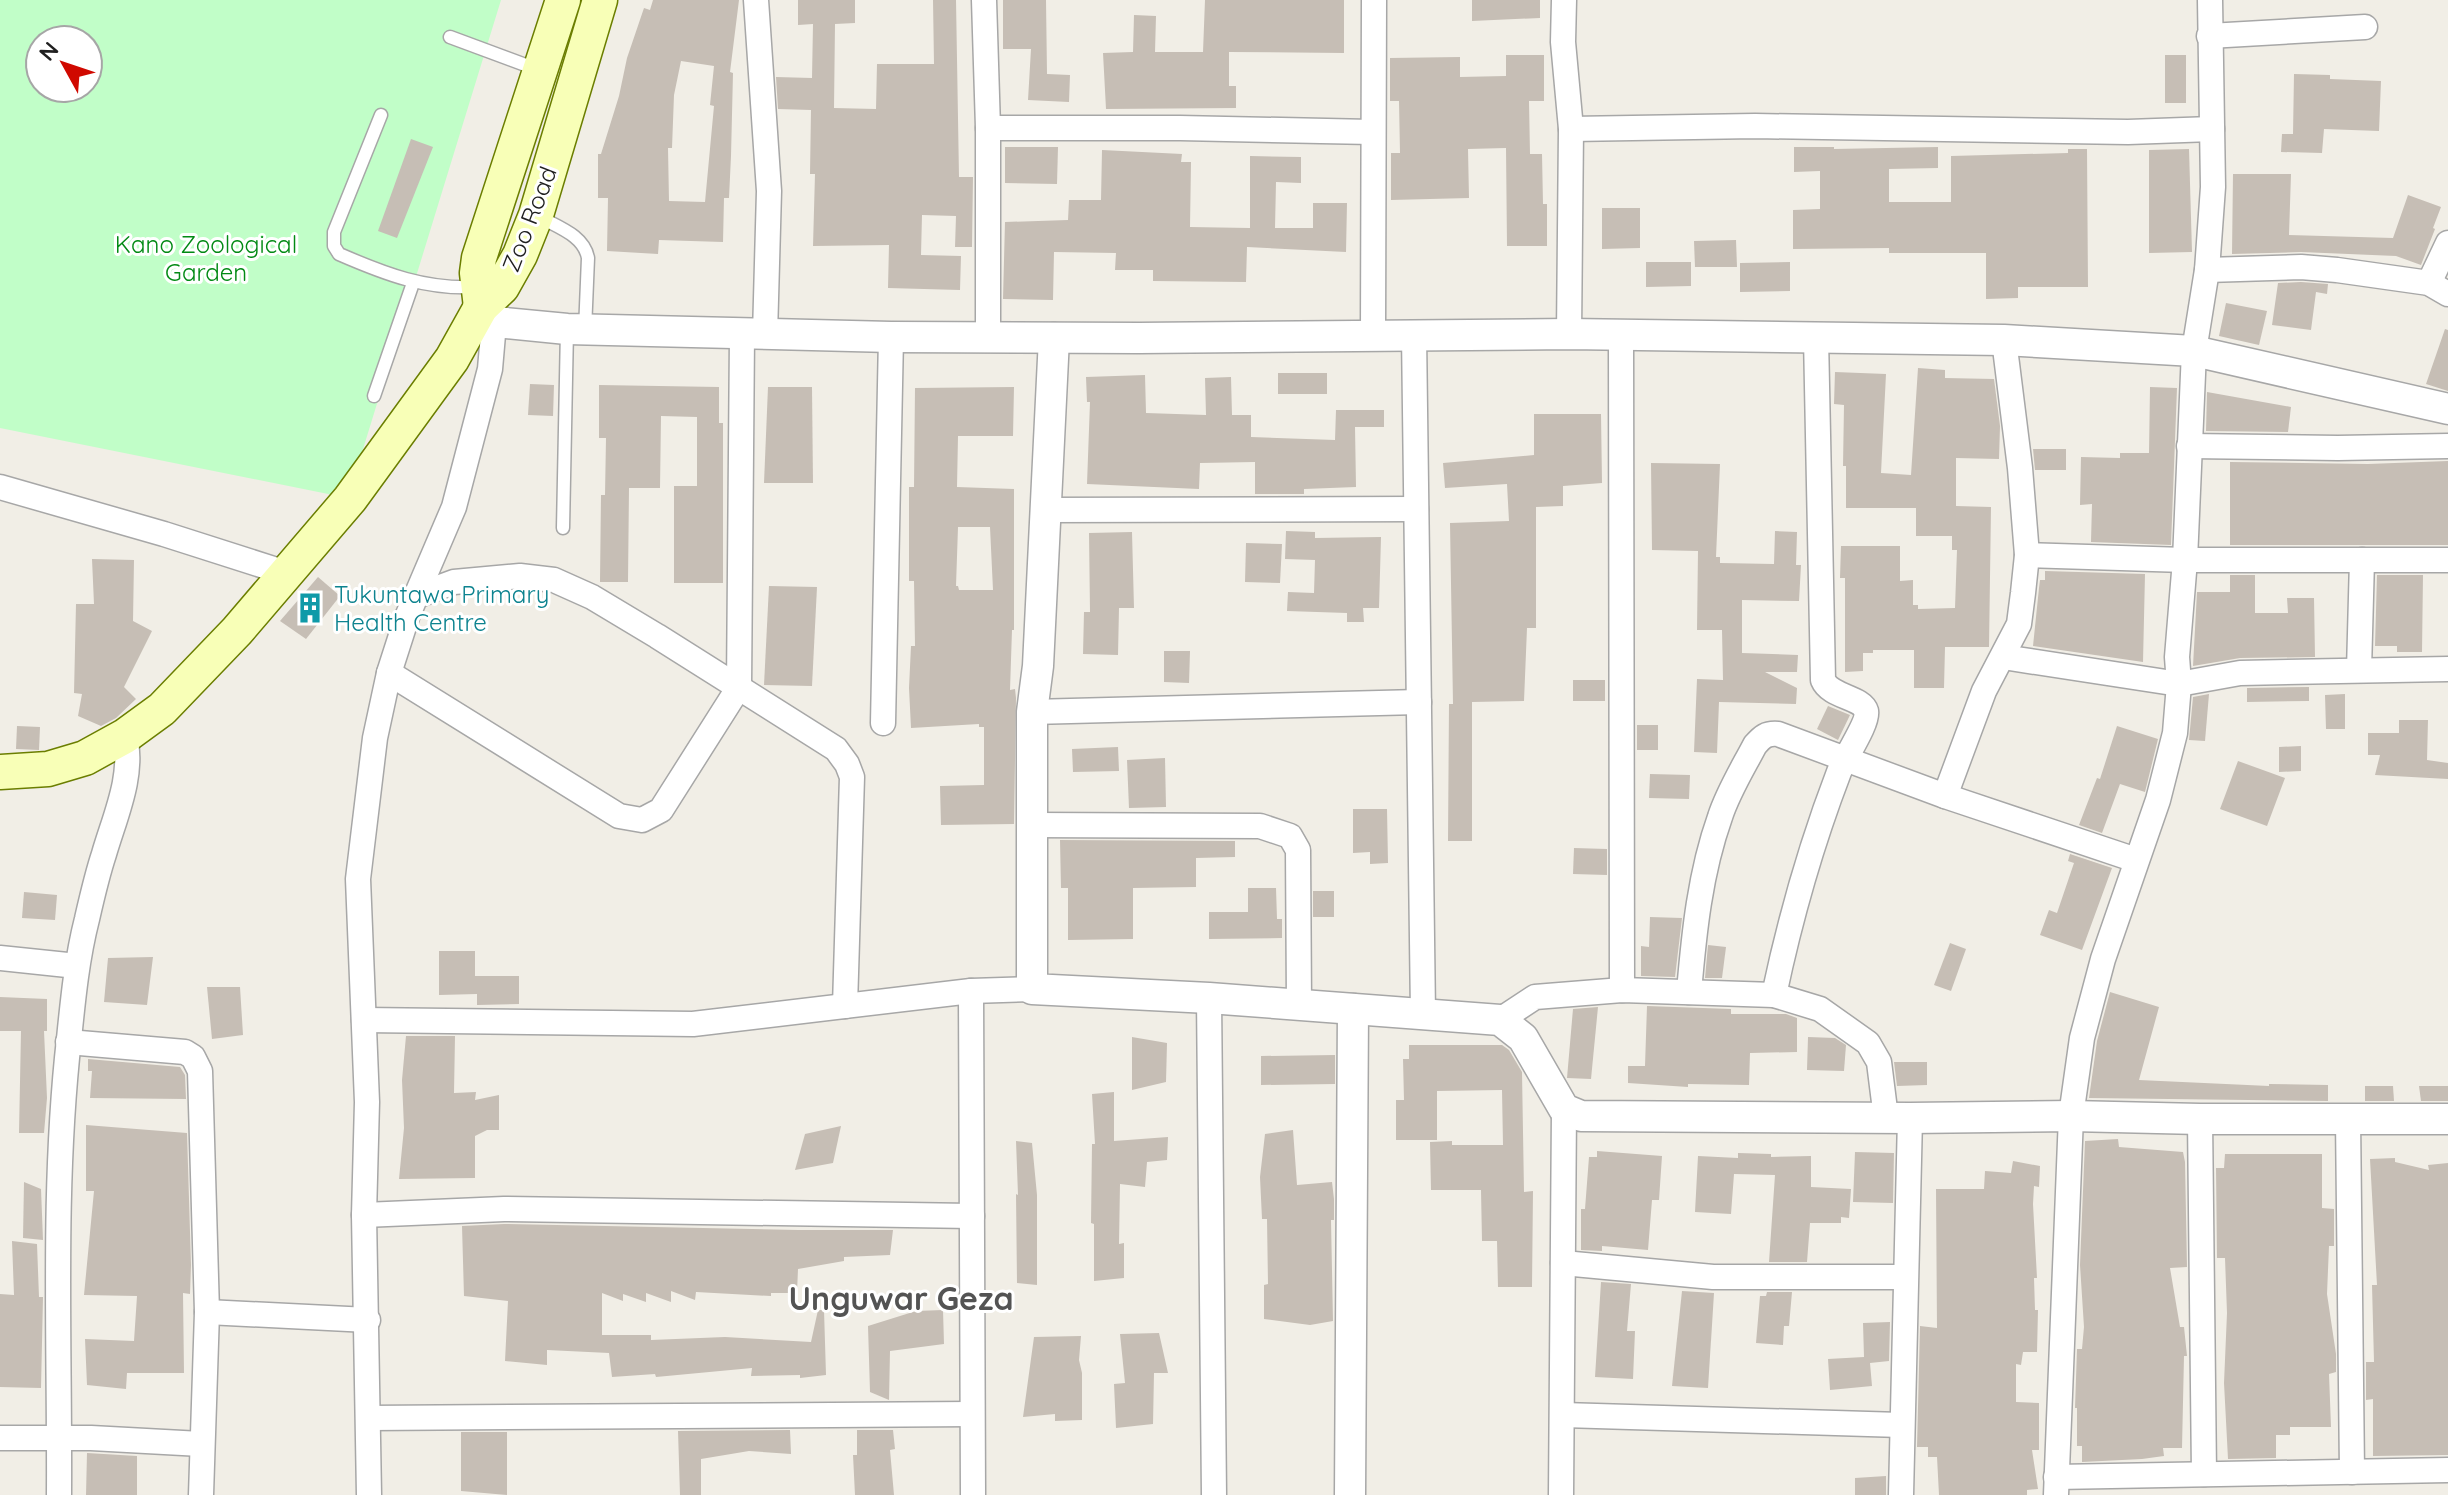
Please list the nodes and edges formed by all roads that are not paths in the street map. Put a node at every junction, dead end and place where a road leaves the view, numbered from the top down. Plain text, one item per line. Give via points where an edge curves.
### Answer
1 (563, 0) edge
2 (600, 0) edge
3 (756, 0) edge
4 (984, 0) edge
5 (1374, 0) edge
6 (1564, 0) edge
7 (2210, 0) edge
8 (2365, 27) dead end
9 (2209, 36) junction
10 (450, 37) dead end
11 (539, 70) junction
12 (381, 115) dead end
13 (988, 128) junction
14 (1571, 129) junction
15 (2212, 129) junction
16 (1372, 132) junction
17 (536, 215) junction
18 (2448, 243) edge
19 (2207, 270) junction
20 (413, 283) junction
21 (2439, 288) edge
22 (482, 309) junction
23 (576, 330) junction
24 (1373, 334) junction
25 (1414, 334) junction
26 (1569, 334) junction
27 (753, 335) junction
28 (1621, 336) junction
29 (891, 337) junction
30 (1816, 337) junction
31 (1054, 338) junction
32 (988, 339) junction
33 (2004, 340) junction
34 (2194, 351) junction
35 (374, 396) dead end
36 (2448, 409) edge
37 (2189, 446) junction
38 (2448, 446) edge
39 (0, 487) edge
40 (1416, 509) junction
41 (1045, 510) junction
42 (563, 528) dead end
43 (2027, 555) junction
44 (2185, 560) junction
45 (2362, 560) junction
46 (2448, 560) edge
47 (286, 573) junction
48 (416, 596) junction
49 (2003, 657) junction
50 (2448, 669) edge
51 (2359, 670) junction
52 (389, 673) junction
53 (2179, 684) junction
54 (739, 687) junction
55 (1419, 702) junction
56 (1032, 712) junction
57 (883, 723) dead end
58 (125, 736) junction
59 (1844, 759) junction
60 (0, 772) edge
61 (1945, 796) junction
62 (1032, 825) junction
63 (2136, 860) junction
64 (0, 958) edge
65 (77, 966) junction
66 (1032, 989) junction
67 (1622, 990) junction
68 (971, 991) junction
69 (1689, 992) junction
70 (1774, 995) junction
71 (1209, 998) junction
72 (1299, 1005) junction
73 (845, 1006) junction
74 (1353, 1009) junction
75 (1423, 1014) junction
76 (364, 1020) junction
77 (1500, 1020) junction
78 (68, 1042) junction
79 (1564, 1109) junction
80 (2071, 1116) junction
81 (1898, 1118) junction
82 (2200, 1119) junction
83 (2348, 1119) junction
84 (2448, 1119) edge
85 (364, 1215) junction
86 (972, 1216) junction
87 (1563, 1263) junction
88 (1905, 1277) junction
89 (207, 1312) junction
90 (368, 1320) junction
91 (972, 1414) junction
92 (1563, 1415) junction
93 (369, 1418) junction
94 (1901, 1425) junction
95 (0, 1438) edge
96 (60, 1439) junction
97 (201, 1444) junction
98 (2448, 1470) edge
99 (2352, 1472) junction
100 (2204, 1474) junction
101 (2056, 1486) edge
102 (59, 1495) edge
103 (201, 1495) edge
104 (369, 1495) edge
105 (973, 1495) edge
106 (1214, 1495) edge
107 (1350, 1495) edge
108 (1561, 1495) edge
109 (1901, 1495) edge

1 - 11 main road, Zoo Road
2 - 17 main road, Zoo Road
3 - 27 street via 769,191
4 - 13 street
5 - 16 street
6 - 14 street
7 - 9 street
8 - 9 street
9 - 15 street
10 - 11 lane
11 - 22 main road, Zoo Road via 479,258
12 - 20 lane via 334,232 334,246 339,254
13 - 16 street
13 - 32 street
14 - 15 street
14 - 26 street
15 - 19 street
16 - 24 street
17 - 22 main road, Zoo Road via 512,271
17 - 23 lane via 586,246
18 - 21 street
19 - 21 street via 2301,267
19 - 34 street
20 - 22 lane via 442,287
20 - 35 lane
22 - 23 street
22 - 47 main road via 350,499
22 - 48 street via 490,369 454,507
23 - 27 street
23 - 42 lane
24 - 25 street
24 - 31 street
25 - 26 street
25 - 40 street
26 - 28 street
27 - 29 street
27 - 54 street
28 - 30 street
28 - 67 street
29 - 32 street
29 - 57 street
30 - 33 street
30 - 59 street via 1823,680 1867,712
31 - 32 street
31 - 41 street
33 - 34 street
33 - 43 street
34 - 36 street
34 - 37 street
37 - 38 street
37 - 44 street
39 - 47 street
40 - 41 street
40 - 55 street
41 - 56 street
43 - 44 street
43 - 49 street via 2019,624
44 - 45 street
44 - 53 street
45 - 46 street
45 - 51 street
47 - 58 main road via 188,684
48 - 52 street
48 - 54 street via 454,582 520,576 554,580 592,597
49 - 53 street
49 - 61 street via 1984,691
50 - 51 street
51 - 53 street via 2240,673
52 - 54 street via 619,816 642,820 661,810
52 - 76 street via 375,738 358,879
53 - 63 street via 2175,733
54 - 73 street via 829,743 850,770
55 - 56 street
55 - 75 street
56 - 62 street
58 - 60 main road via 57,767
58 - 65 street via 123,790
59 - 61 street
59 - 69 street via 1778,734 1762,736 1755,745 1709,852
59 - 70 street via 1815,834
61 - 63 street
62 - 66 street
62 - 72 street via 1260,826 1290,836 1298,850
63 - 80 street via 2082,1038
64 - 65 street
65 - 78 street
66 - 68 street
66 - 71 street
67 - 69 street
67 - 77 street via 1535,997
68 - 73 street
68 - 86 street
69 - 70 street
70 - 81 street via 1820,1009 1868,1043
71 - 72 street
71 - 106 street
72 - 74 street
73 - 76 street via 693,1024
74 - 75 street
74 - 107 street
75 - 77 street
76 - 85 street
77 - 79 street via 1523,1038
78 - 89 street via 185,1052 198,1064
78 - 96 street via 61,1147
79 - 81 street via 1581,1116
79 - 87 street
80 - 81 street
80 - 82 street
80 - 101 street
81 - 88 street
82 - 83 street
82 - 100 street
83 - 84 street
83 - 99 street
85 - 86 street via 504,1209
85 - 90 street
86 - 91 street
87 - 88 street via 1713,1277
87 - 92 street
88 - 94 street
89 - 90 street
89 - 97 street
90 - 93 street
91 - 93 street
91 - 105 street
92 - 94 street
92 - 108 street
93 - 104 street
94 - 109 street
95 - 96 street
96 - 97 street
96 - 102 street
97 - 103 street
98 - 99 street
99 - 100 street
100 - 101 street

